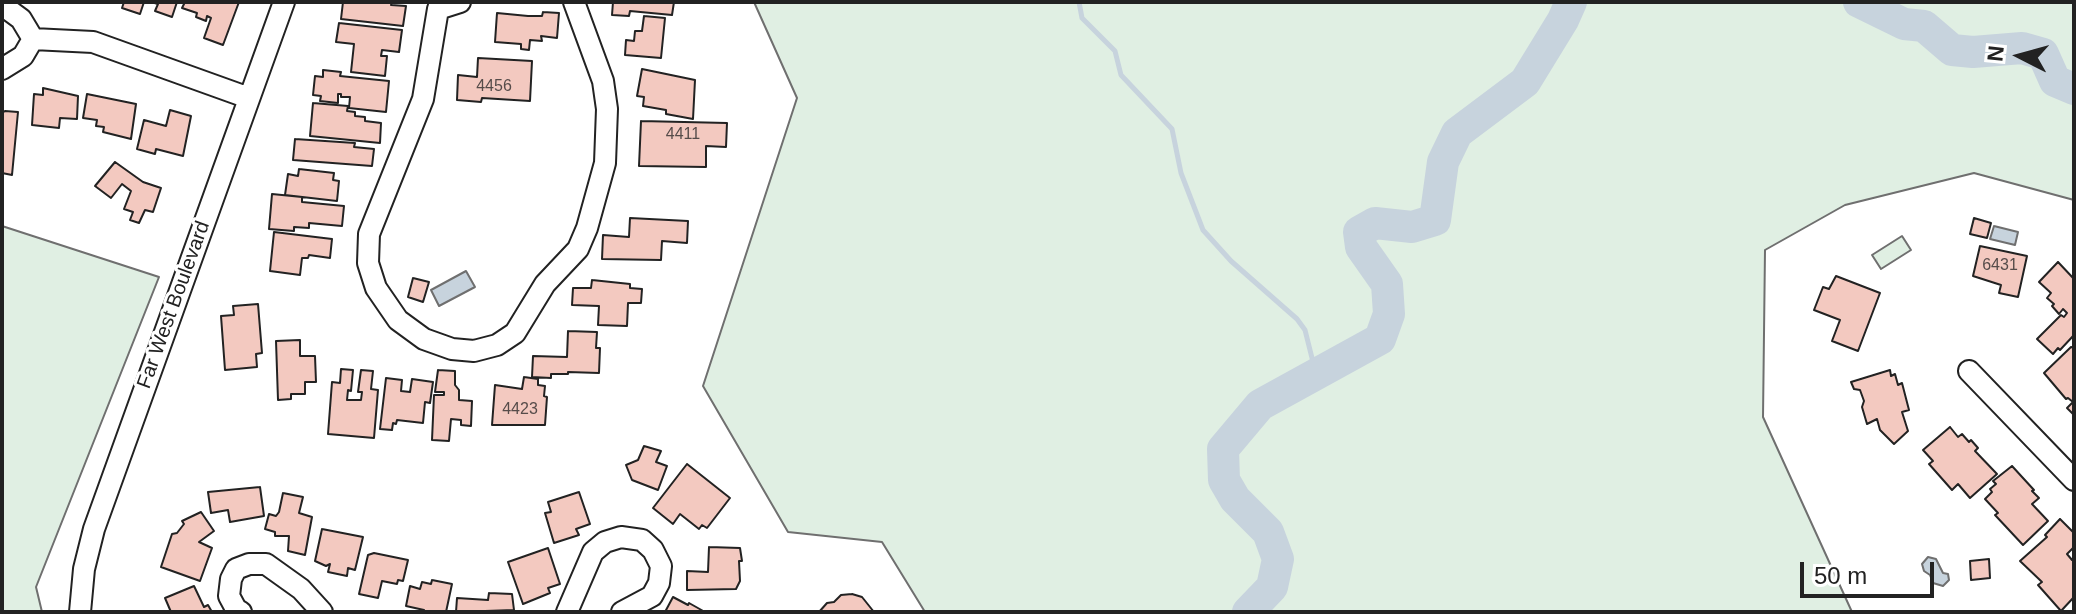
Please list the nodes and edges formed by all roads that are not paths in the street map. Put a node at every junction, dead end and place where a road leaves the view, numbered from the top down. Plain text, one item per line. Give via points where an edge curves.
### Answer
1 (284, 2) edge
2 (460, 2) edge
3 (574, 2) edge
4 (2, 5) edge
5 (436, 5) edge
6 (33, 39) junction
7 (2, 69) edge
8 (249, 98) junction
9 (1969, 371) dead end
10 (2074, 480) edge
11 (80, 612) edge
12 (241, 612) edge
13 (322, 612) edge
14 (567, 612) edge
15 (622, 612) edge

1 - 8 street, Far West Boulevard
2 - 5 street
3 - 5 street via 603,81 607,109 605,163 591,217 578,249 545,284 515,333 474,351 424,339 398,320 376,288 368,263 369,234 423,99
4 - 6 street via 21,19
6 - 7 street via 23,56
6 - 8 street via 93,42
8 - 11 street, Far West Boulevard via 94,529
9 - 10 street
12 - 13 street via 229,596 231,579 236,569 249,564 266,564
14 - 15 street via 593,552 621,537 642,540 661,566 652,596

